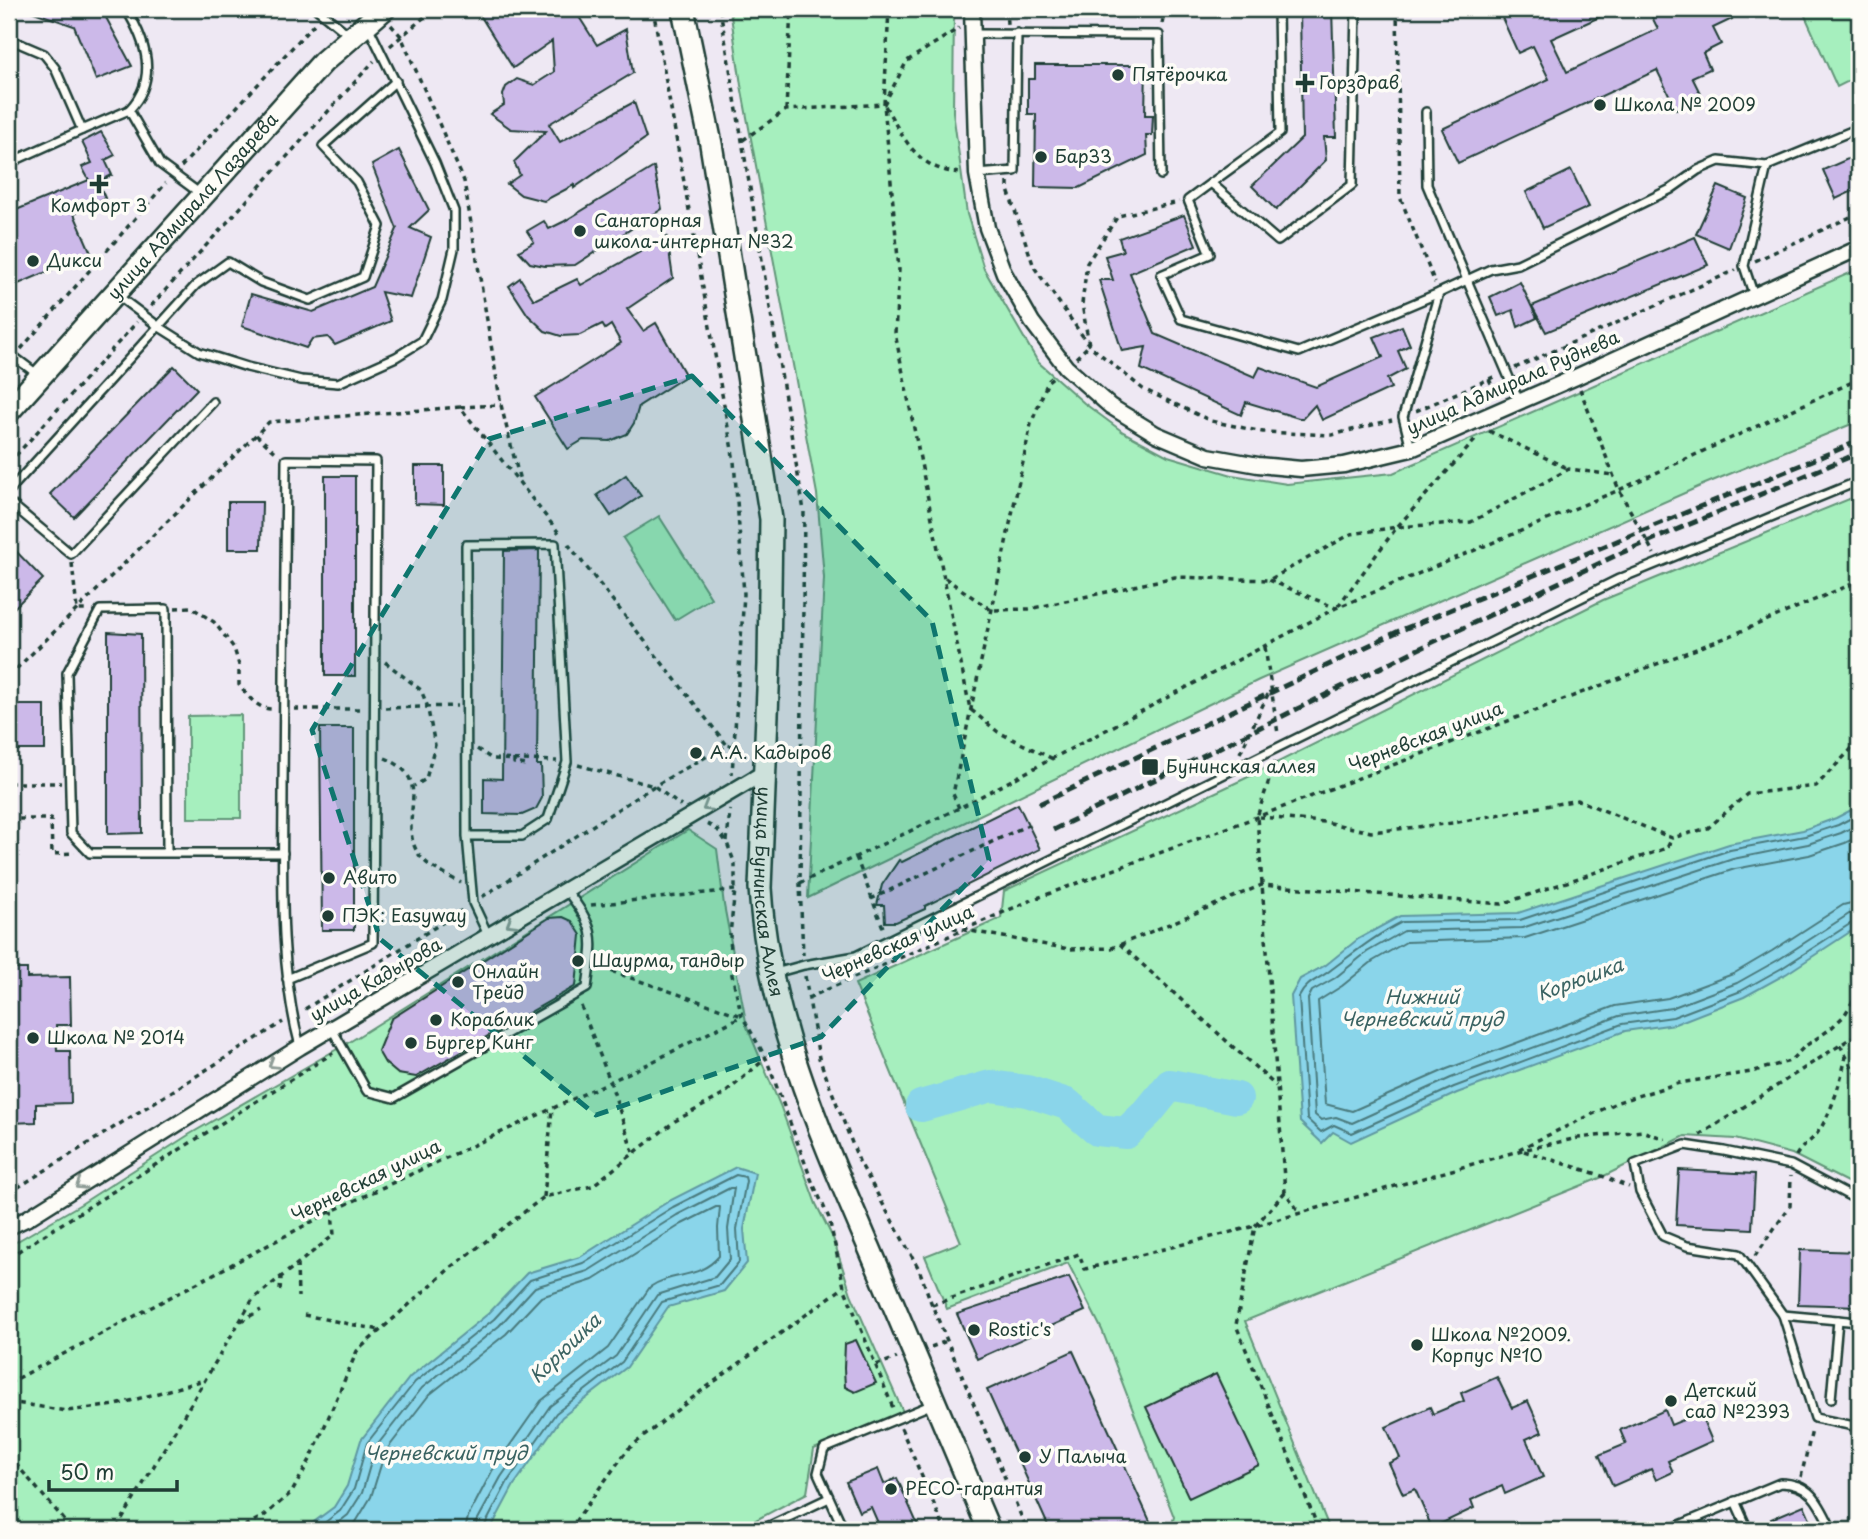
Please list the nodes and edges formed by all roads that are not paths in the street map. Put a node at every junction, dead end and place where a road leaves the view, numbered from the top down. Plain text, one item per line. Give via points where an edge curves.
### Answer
1 (126, 9) edge
2 (317, 9) edge
3 (384, 9) edge
4 (683, 9) edge
5 (1278, 9) edge
6 (1356, 9) edge
7 (972, 21) edge
8 (359, 30) junction
9 (1017, 33) junction
10 (9, 39) edge
11 (396, 81) junction
12 (129, 110) junction
13 (1426, 112) dead end
14 (1859, 128) edge
15 (82, 130) junction
16 (9, 163) edge
17 (1767, 166) junction
18 (977, 174) junction
19 (1161, 175) dead end
20 (1211, 183) junction
21 (202, 195) junction
22 (1859, 248) edge
23 (1467, 280) junction
24 (114, 293) junction
25 (1439, 293) junction
26 (1754, 296) junction
27 (158, 326) junction
28 (9, 353) edge
29 (40, 376) junction
30 (213, 402) dead end
31 (1519, 402) junction
32 (9, 411) edge
33 (1411, 449) junction
34 (1859, 481) edge
35 (9, 491) edge
36 (9, 502) edge
37 (765, 772) junction
38 (467, 836) junction
39 (167, 853) junction
40 (283, 853) junction
41 (566, 890) junction
42 (488, 936) junction
43 (771, 974) junction
44 (287, 979) junction
45 (332, 1029) junction
46 (300, 1047) junction
47 (1859, 1201) edge
48 (9, 1227) edge
49 (1783, 1315) junction
50 (1838, 1320) junction
51 (1859, 1322) edge
52 (1831, 1399) dead end
53 (934, 1404) junction
54 (1859, 1427) edge
55 (829, 1498) junction
56 (1735, 1501) junction
57 (761, 1530) edge
58 (844, 1530) edge
59 (989, 1530) edge
60 (1668, 1530) edge
61 (1748, 1530) edge
62 (1832, 1530) edge

1 - 12 lane via 148,60 143,90
2 - 8 lane
3 - 8 street, улица Адмирала Лазарева
4 - 37 street, улица Бунинская Аллея via 718,182 771,519
5 - 20 lane via 1280,133
6 - 20 lane via 1352,185 1278,241
7 - 9 lane via 1007,34
7 - 18 street, улица Адмирала Руднева
8 - 11 lane via 382,53
8 - 21 street, улица Адмирала Лазарева via 323,62
9 - 18 lane via 1016,171
9 - 19 lane via 1159,35
10 - 15 lane via 44,54 55,68
11 - 27 lane via 323,146 357,183 380,226 363,277 310,300 261,282 228,262 196,285
11 - 27 lane via 454,211 454,249 442,300 422,341 396,358 338,383 247,368 199,352
12 - 15 lane
12 - 21 lane via 160,164
13 - 23 lane via 1427,185
14 - 17 lane
15 - 16 lane
17 - 23 lane via 1718,161 1518,264
17 - 26 lane via 1744,266
18 - 33 street, улица Адмирала Руднева via 987,228 1004,273 1032,322 1066,368 1110,406 1156,434 1208,456 1258,465 1344,464
20 - 25 lane via 1188,200 1210,254 1161,275 1181,320 1299,352
21 - 24 street, улица Адмирала Лазарева
22 - 26 street, улица Адмирала Руднева
23 - 25 lane
23 - 31 lane
24 - 27 lane
24 - 29 street, улица Адмирала Лазарева
25 - 33 lane via 1403,417
26 - 31 street, улица Адмирала Руднева
27 - 35 lane
28 - 29 lane
29 - 32 street, улица Адмирала Лазарева
30 - 36 lane via 71,554
31 - 33 street, улица Адмирала Руднева
34 - 43 lane via 1619,579 856,956
37 -> 41 street, улица Кадырова
37 - 43 street, улица Бунинская Аллея via 760,888
38 - 38 lane via 466,545 555,544 567,762 548,819 522,836
38 - 42 lane via 473,903
39 - 39 lane via 166,609 100,610 67,673 71,833 90,853
39 - 40 lane
40 - 44 lane
40 - 44 lane via 286,460 376,461 373,943
41 -> 42 street, улица Кадырова
41 - 45 lane via 580,906 593,935 587,988 394,1098 367,1091
42 - 45 street, улица Кадырова
43 - 53 street, улица Бунинская Аллея via 796,1066
44 - 46 lane
45 - 46 street, улица Кадырова
46 -> 48 street, улица Кадырова
47 - 49 lane via 1791,1165 1724,1151 1685,1145 1636,1164 1640,1192 1663,1236 1739,1254
49 - 50 lane
49 - 54 lane via 1815,1418
50 - 51 lane
50 - 52 lane
53 - 55 lane via 824,1449 818,1473
53 - 59 street, улица Бунинская Аллея
55 - 57 lane
55 - 58 lane
56 - 60 lane
56 - 61 lane
56 - 62 lane via 1780,1483 1799,1486 1819,1503

